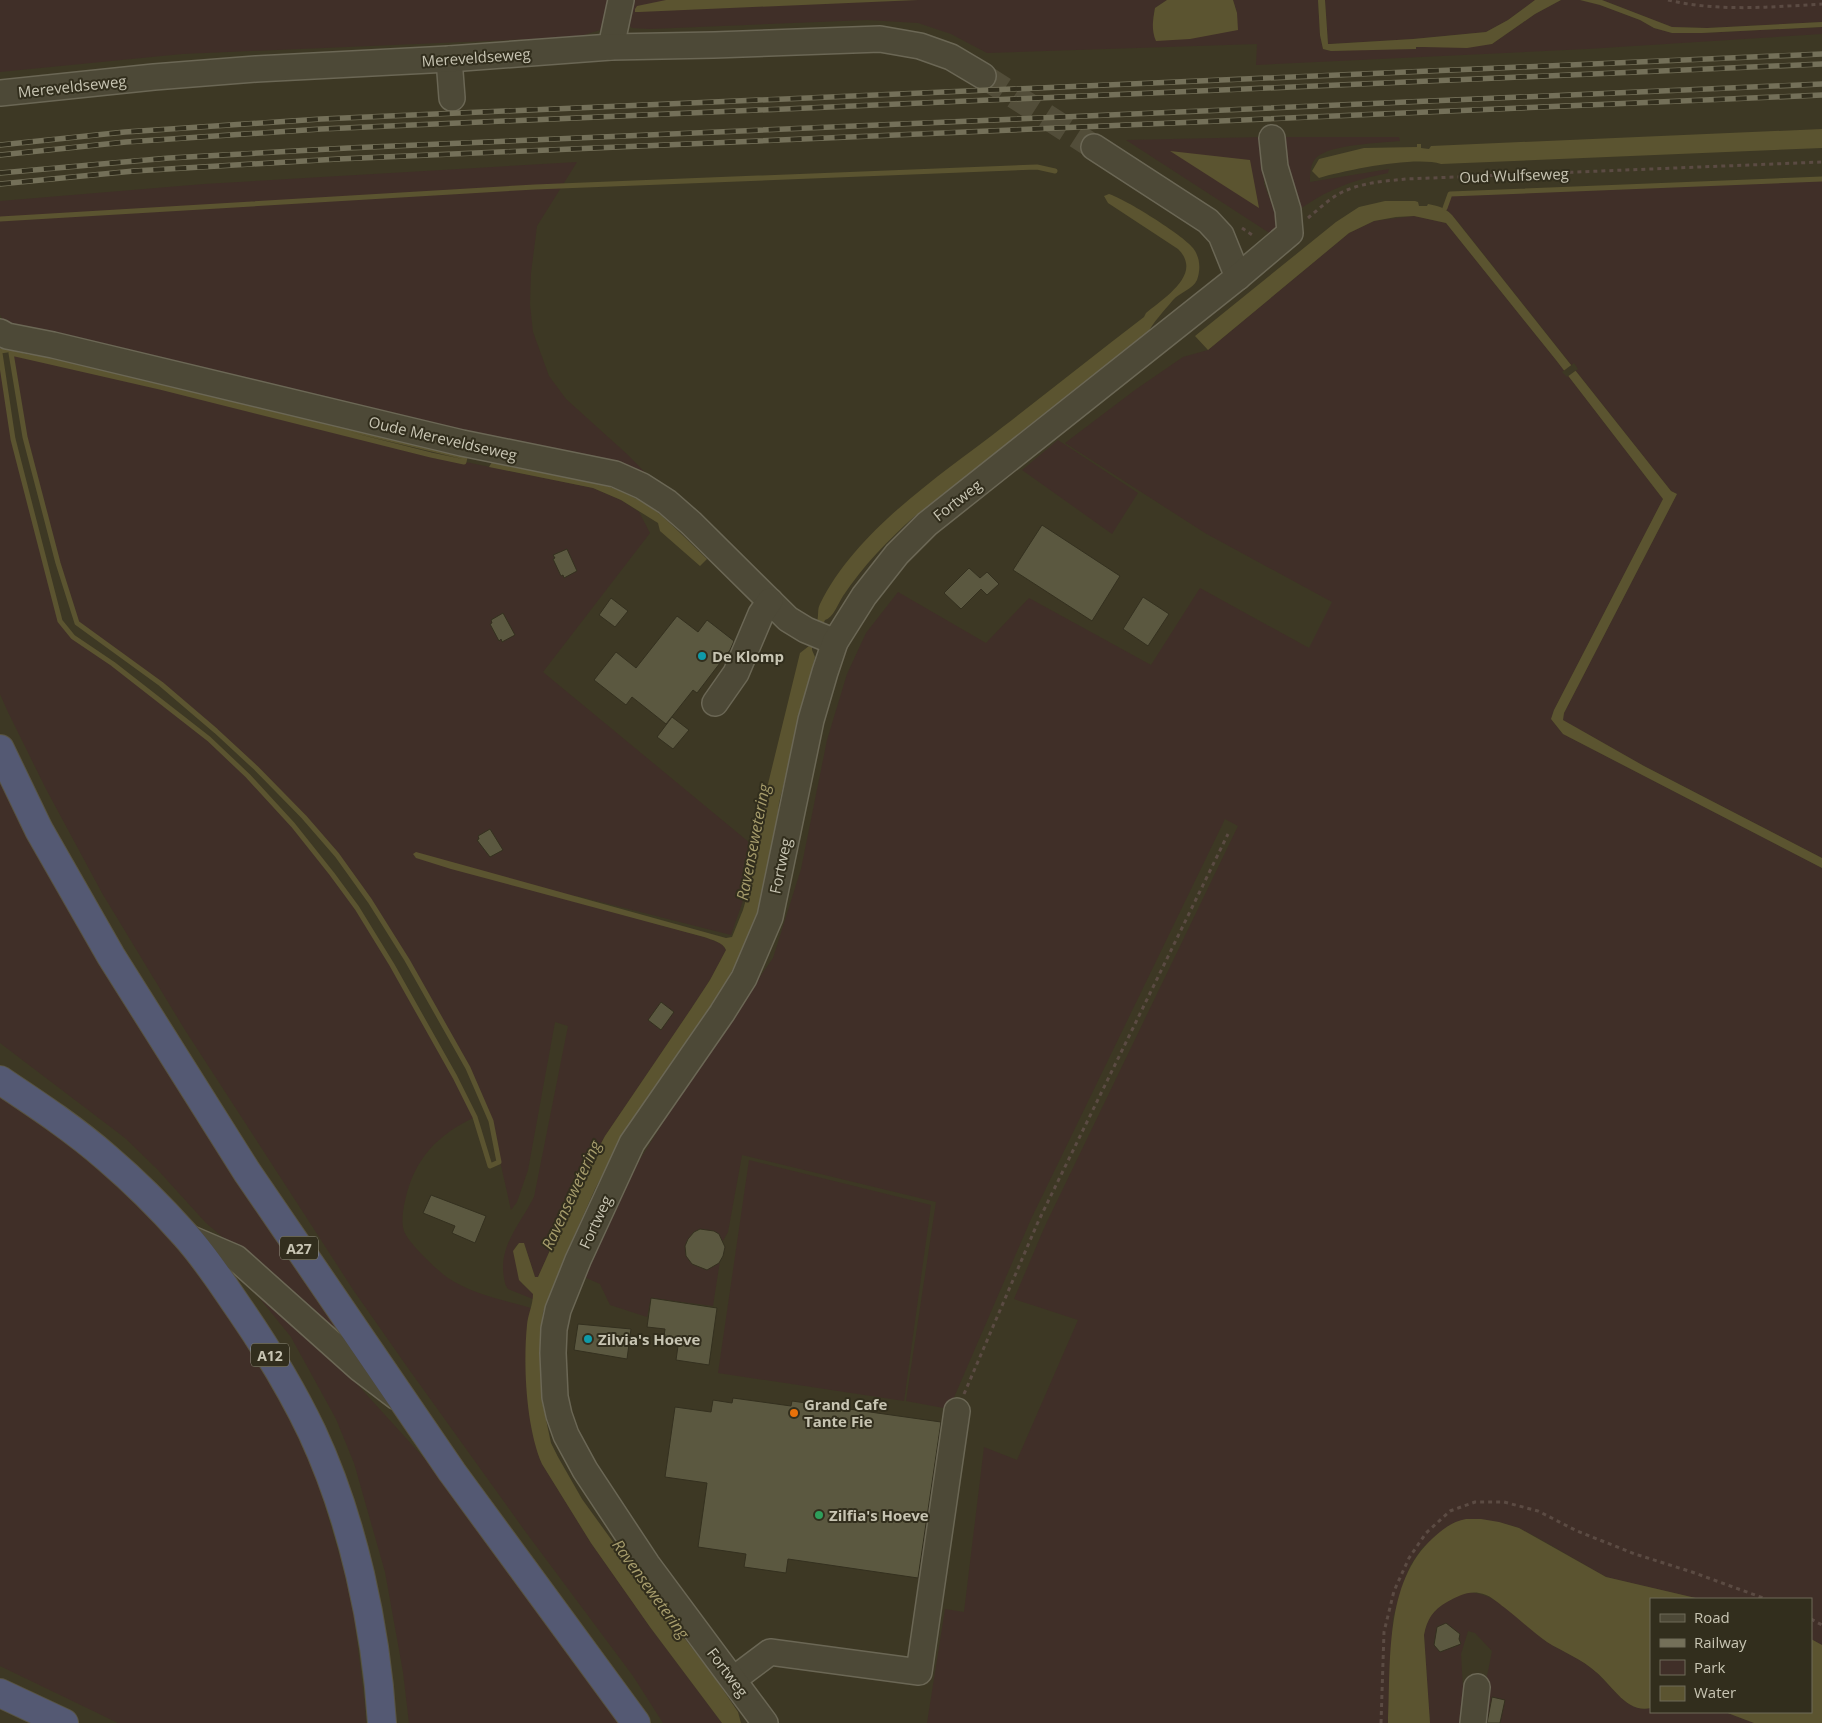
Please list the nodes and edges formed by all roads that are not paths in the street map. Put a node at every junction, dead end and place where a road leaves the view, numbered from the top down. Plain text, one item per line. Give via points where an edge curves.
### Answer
1 (621, 0) edge
2 (611, 47) junction
3 (450, 59) junction
4 (983, 76) tunnel mouth
5 (0, 93) edge
6 (452, 98) dead end
7 (1272, 138) dead end
8 (1094, 147) tunnel mouth
9 (1238, 277) junction
10 (0, 332) edge
11 (770, 601) junction
12 (835, 642) junction
13 (715, 704) dead end
14 (0, 749) edge
15 (0, 1080) edge
16 (187, 1237) junction
17 (405, 1403) junction
18 (957, 1411) road end
19 (734, 1679) junction
20 (1477, 1687) dead end
21 (0, 1693) edge
22 (64, 1723) edge
23 (382, 1723) edge
24 (636, 1723) edge
25 (766, 1723) edge
26 (1473, 1723) edge

1 - 2 street
2 - 3 street, Mereveldseweg
2 - 4 street, Mereveldseweg via 880,39 920,46 951,57
3 - 5 street, Mereveldseweg via 256,69
3 - 6 street
7 - 9 street via 1290,233
8 - 9 street via 1208,221 1221,235
9 - 12 street, Fortweg via 927,524 897,554 864,596
10 - 11 street, Oude Mereveldseweg via 443,438 615,474 667,502
11 - 12 street, Oude Mereveldseweg via 800,627
11 - 13 street via 760,614 736,673
12 - 19 street, Fortweg via 811,720 770,917 744,978 632,1143 578,1260 554,1329 555,1397 566,1435 646,1564
14 - 17 highway, A27 via 39,830 132,990 247,1172
15 - 16 highway, A12 via 107,1158
16 - 17 street via 236,1258 359,1368
16 - 23 highway, A12 via 265,1346 312,1432 355,1552 372,1632
17 - 24 highway, A27
18 - 19 street via 919,1672 770,1652
19 - 25 street, Fortweg
20 - 26 street
21 - 22 highway

